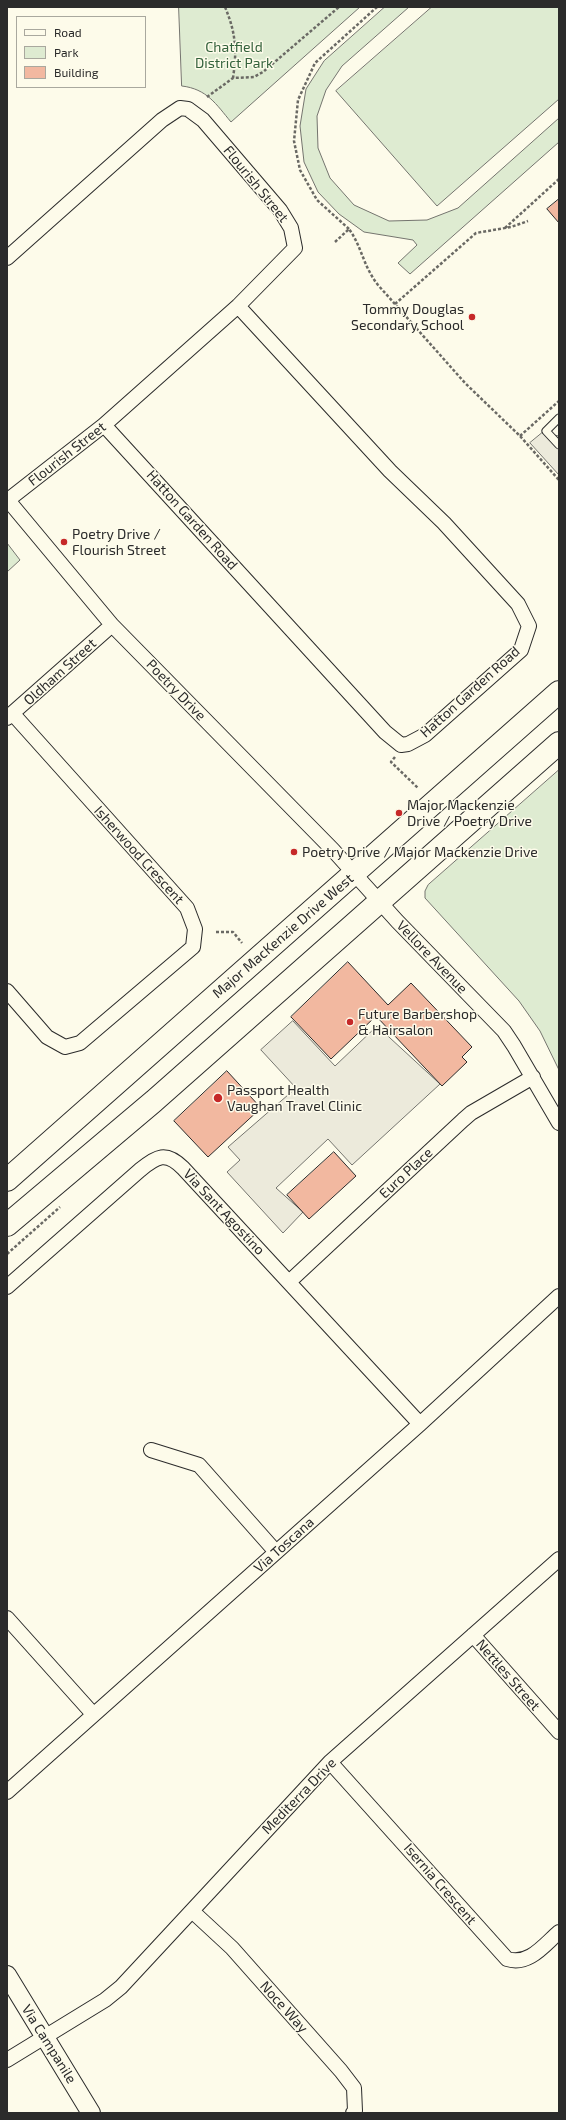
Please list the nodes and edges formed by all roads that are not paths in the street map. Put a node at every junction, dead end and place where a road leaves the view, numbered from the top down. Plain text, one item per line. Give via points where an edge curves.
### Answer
1 (7, 258) edge
2 (238, 306) junction
3 (559, 418) edge
4 (104, 425) junction
5 (559, 445) edge
6 (8, 499) edge
7 (112, 625) junction
8 (559, 692) edge
9 (10, 716) edge
10 (559, 743) edge
11 (354, 873) junction
12 (380, 901) junction
13 (7, 991) edge
14 (533, 1077) junction
15 (559, 1123) edge
16 (7, 1180) edge
17 (7, 1225) edge
18 (289, 1282) junction
19 (7, 1286) edge
20 (559, 1296) edge
21 (420, 1424) junction
22 (151, 1450) dead end
23 (276, 1552) junction
24 (559, 1559) edge
25 (7, 1618) edge
26 (474, 1635) junction
27 (93, 1714) junction
28 (559, 1732) edge
29 (330, 1762) junction
30 (7, 1792) edge
31 (192, 1911) junction
32 (559, 1932) edge
33 (7, 1975) edge
34 (45, 2037) junction
35 (7, 2060) edge
36 (91, 2113) edge
37 (353, 2113) edge

1 - 2 street, Flourish Street via 162,120 180,108 188,109 203,120 280,210 291,228 295,248
2 - 4 street, Flourish Street
2 - 4 street, Hatton Garden Road via 390,471 444,523 518,604 529,626 521,650 425,735 401,745 385,732
3 - 5 lane via 546,431
4 - 6 street, Flourish Street
6 - 7 street, Poetry Drive
7 - 9 street, Oldham Street
7 - 11 street, Poetry Drive
8 - 11 main road, Major MacKenzie Drive West
9 - 13 street, Isherwood Crescent via 187,908 195,929 192,947 80,1043 65,1047 47,1037
10 - 12 main road
11 - 12 street, Vellore Avenue
11 - 16 main road, Major MacKenzie Drive West
12 - 14 street, Vellore Avenue via 504,1032
12 - 17 main road via 154,1101
14 - 15 street, Vellore Avenue
14 - 18 street, Euro Place via 463,1120
18 - 19 street, Via Sant Agostino via 177,1162 171,1157 161,1157 140,1170
18 - 21 street, Via Sant Agostino
20 - 21 street, Via Toscana
21 - 23 street, Via Toscana
22 - 23 street via 199,1465
23 - 27 street, Via Toscana
24 - 26 street, Mediterra Drive
25 - 27 street
26 - 28 street, Nettles Street
26 - 29 street, Mediterra Drive
27 - 30 street, Via Toscana
29 - 31 street, Mediterra Drive
29 - 32 street, Isernia Crescent via 507,1959 516,1962 524,1960 535,1954
31 - 34 street, Mediterra Drive via 121,1987 105,2000
31 - 37 street, Noce Way via 232,1948 342,2071 354,2088
33 - 34 street, Via Campanile
34 - 35 street, Mediterra Drive
34 - 36 street, Via Campanile

